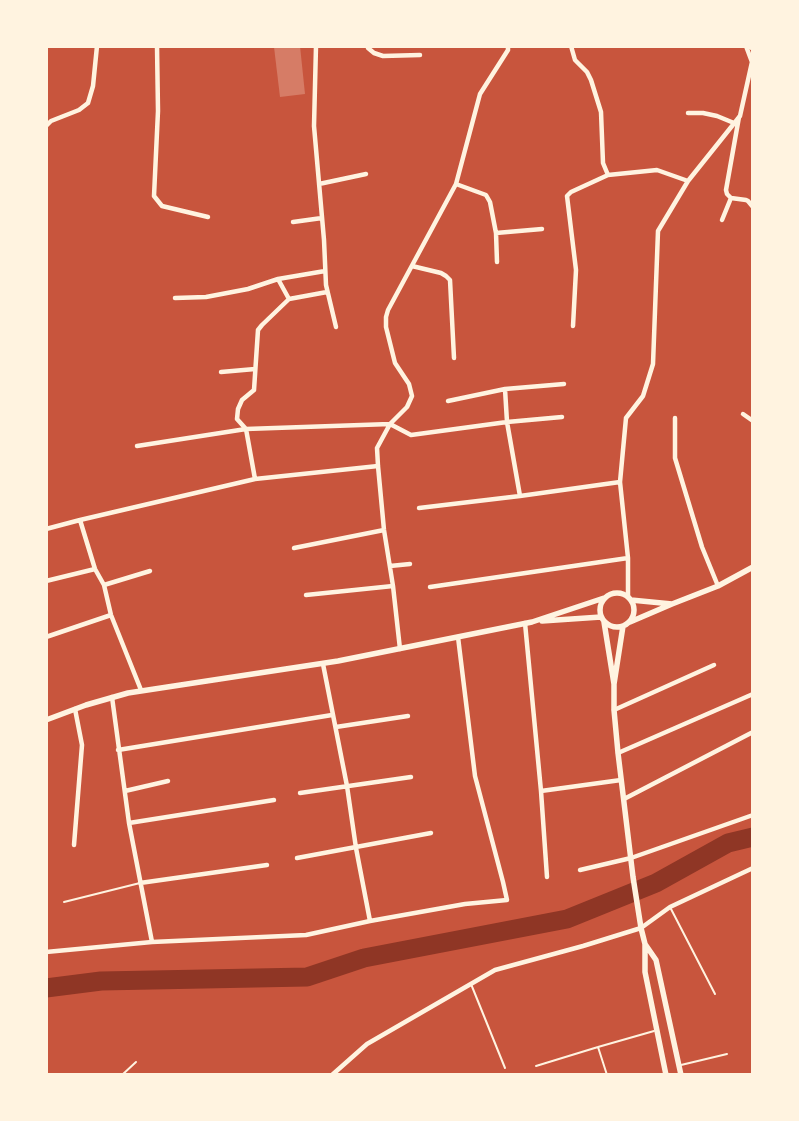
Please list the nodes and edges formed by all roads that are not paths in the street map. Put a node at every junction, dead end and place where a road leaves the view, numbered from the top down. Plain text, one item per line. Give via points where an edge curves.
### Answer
1 (97, 46) edge
2 (157, 46) edge
3 (316, 46) edge
4 (368, 46) edge
5 (508, 46) edge
6 (570, 46) edge
7 (748, 46) edge
8 (753, 48) edge
9 (420, 55) dead end
10 (752, 62) edge
11 (688, 113) dead end
12 (740, 116) junction
13 (734, 123) junction
14 (46, 126) edge
15 (366, 174) dead end
16 (608, 174) junction
17 (688, 180) junction
18 (319, 184) junction
19 (456, 184) junction
20 (731, 198) junction
21 (753, 207) edge
22 (208, 217) dead end
23 (322, 218) junction
24 (722, 220) dead end
25 (293, 222) dead end
26 (542, 229) dead end
27 (496, 233) junction
28 (497, 262) dead end
29 (412, 266) junction
30 (325, 271) junction
31 (278, 280) junction
32 (327, 292) junction
33 (175, 298) dead end
34 (289, 299) junction
35 (573, 326) dead end
36 (336, 327) dead end
37 (454, 358) dead end
38 (255, 369) junction
39 (221, 372) dead end
40 (564, 384) dead end
41 (504, 389) junction
42 (448, 401) dead end
43 (743, 414) dead end
44 (562, 417) dead end
45 (675, 418) dead end
46 (753, 421) edge
47 (507, 422) junction
48 (390, 424) junction
49 (246, 429) junction
50 (137, 446) dead end
51 (378, 466) junction
52 (255, 479) junction
53 (620, 482) junction
54 (520, 496) junction
55 (419, 508) dead end
56 (80, 520) junction
57 (46, 530) edge
58 (384, 530) junction
59 (294, 548) dead end
60 (628, 558) junction
61 (410, 564) dead end
62 (390, 566) junction
63 (753, 567) edge
64 (95, 569) junction
65 (150, 571) dead end
66 (46, 582) edge
67 (104, 585) junction
68 (393, 586) junction
69 (718, 586) junction
70 (430, 587) dead end
71 (306, 595) dead end
72 (604, 598) junction
73 (629, 598) junction
74 (672, 604) junction
75 (111, 615) junction
76 (602, 619) junction
77 (532, 622) junction
78 (525, 623) junction
79 (626, 625) junction
80 (46, 637) edge
81 (458, 637) junction
82 (400, 648) junction
83 (322, 664) junction
84 (714, 666) dead end
85 (614, 684) junction
86 (141, 690) junction
87 (753, 694) edge
88 (112, 697) junction
89 (75, 709) junction
90 (614, 710) junction
91 (332, 715) junction
92 (408, 716) dead end
93 (46, 720) edge
94 (336, 727) junction
95 (753, 732) edge
96 (118, 750) junction
97 (618, 754) junction
98 (411, 777) dead end
99 (621, 780) junction
100 (168, 781) dead end
101 (347, 786) junction
102 (125, 791) junction
103 (541, 791) junction
104 (300, 793) dead end
105 (624, 799) junction
106 (274, 800) dead end
107 (753, 815) edge
108 (129, 823) junction
109 (431, 833) dead end
110 (74, 845) dead end
111 (356, 848) junction
112 (297, 858) dead end
113 (631, 858) junction
114 (267, 865) dead end
115 (753, 868) edge
116 (580, 870) dead end
117 (547, 877) dead end
118 (140, 884) junction
119 (64, 902) dead end
120 (670, 907) junction
121 (370, 921) junction
122 (640, 924) junction
123 (152, 942) junction
124 (645, 944) junction
125 (46, 952) edge
126 (470, 984) junction
127 (714, 994) dead end
128 (657, 1030) junction
129 (598, 1046) junction
130 (727, 1054) dead end
131 (136, 1062) dead end
132 (679, 1065) junction
133 (536, 1066) dead end
134 (505, 1068) dead end
135 (122, 1075) edge
136 (332, 1075) edge
137 (608, 1075) edge
138 (666, 1075) edge
139 (681, 1075) edge

1 - 14 street via 88,103
2 - 22 street via 154,196 162,206
3 - 18 street via 314,126
4 - 9 street via 383,56
5 - 19 street via 480,94
6 - 16 street via 575,60 591,80 601,112 602,163
7 - 8 street
7 - 10 street
10 - 12 street
11 - 13 street via 718,116
12 - 13 street
12 - 20 street via 726,190
13 - 17 street
15 - 18 street
16 - 17 street via 657,170
16 - 35 street via 567,196 576,270
17 - 53 street via 658,231 653,364 643,396 626,418
18 - 23 street
19 - 27 street via 486,195
19 - 29 street
20 - 21 street via 746,200
20 - 24 street
23 - 25 street
23 - 30 street
26 - 27 street
27 - 28 street
29 - 37 street via 442,273 450,280
29 - 48 street via 386,317 395,363 409,384 412,396 407,408
30 - 31 street
30 - 32 street
31 - 33 street via 206,298
31 - 34 street
32 - 34 street
32 - 36 street
34 - 38 street via 258,330
38 - 39 street
38 - 49 street via 254,390 242,400 238,409 237,419
40 - 41 street
41 - 42 street
41 - 47 street
43 - 46 street
44 - 47 street
45 - 69 street via 675,458 702,547
47 - 48 street via 411,435
47 - 54 street
48 - 49 street
48 - 51 street via 377,448
49 - 50 street
49 - 52 street
51 - 52 street
51 - 58 street
52 - 56 street
53 - 54 street
53 - 60 street
54 - 55 street
56 - 57 street
56 - 64 street
58 - 59 street
58 - 62 street
60 - 70 street
60 - 73 street
61 - 62 street
62 - 68 street
63 - 69 street
64 - 66 street
64 - 67 street
65 - 67 street
67 - 75 street
68 - 71 street
68 - 82 street
69 - 74 street
72 - 73 street via 613,593
72 - 76 street via 599,607
72 - 77 street
73 - 74 street
73 - 79 street via 634,614
74 - 79 street
75 - 80 street
75 - 86 street
76 - 77 street
76 - 79 street via 613,627
76 - 85 street
77 - 78 street
78 - 81 street
78 - 103 street
79 - 85 street
81 - 82 street
81 - 121 street via 474,776 507,900
82 - 83 street
83 - 86 street
83 - 91 street
84 - 90 street
85 - 90 street
86 - 88 street
87 - 97 street
88 - 89 street
88 - 96 street
89 - 93 street
89 - 110 street via 82,745
90 - 97 street
91 - 94 street
91 - 96 street
92 - 94 street
94 - 101 street
95 - 105 street
96 - 102 street
97 - 99 street
98 - 101 street
99 - 103 street
99 - 105 street
100 - 102 street
101 - 104 street
101 - 111 street
102 - 108 street
103 - 117 street
105 - 113 street
106 - 108 street
107 - 113 street
108 - 118 street
109 - 111 street
111 - 112 street
111 - 121 street
113 - 116 street
113 - 122 street
114 - 118 street
115 - 120 street
118 - 119 lane
118 - 123 street
120 - 122 street
120 - 127 lane
121 - 123 street via 306,935
122 - 124 street
122 - 126 street via 582,946 494,970
123 - 125 street
124 - 128 street via 645,972
124 - 132 street via 656,960
126 - 134 lane
126 - 136 street via 367,1044
128 - 129 lane
128 - 138 street
129 - 133 lane
129 - 137 lane
130 - 132 lane
131 - 135 lane
132 - 139 street

